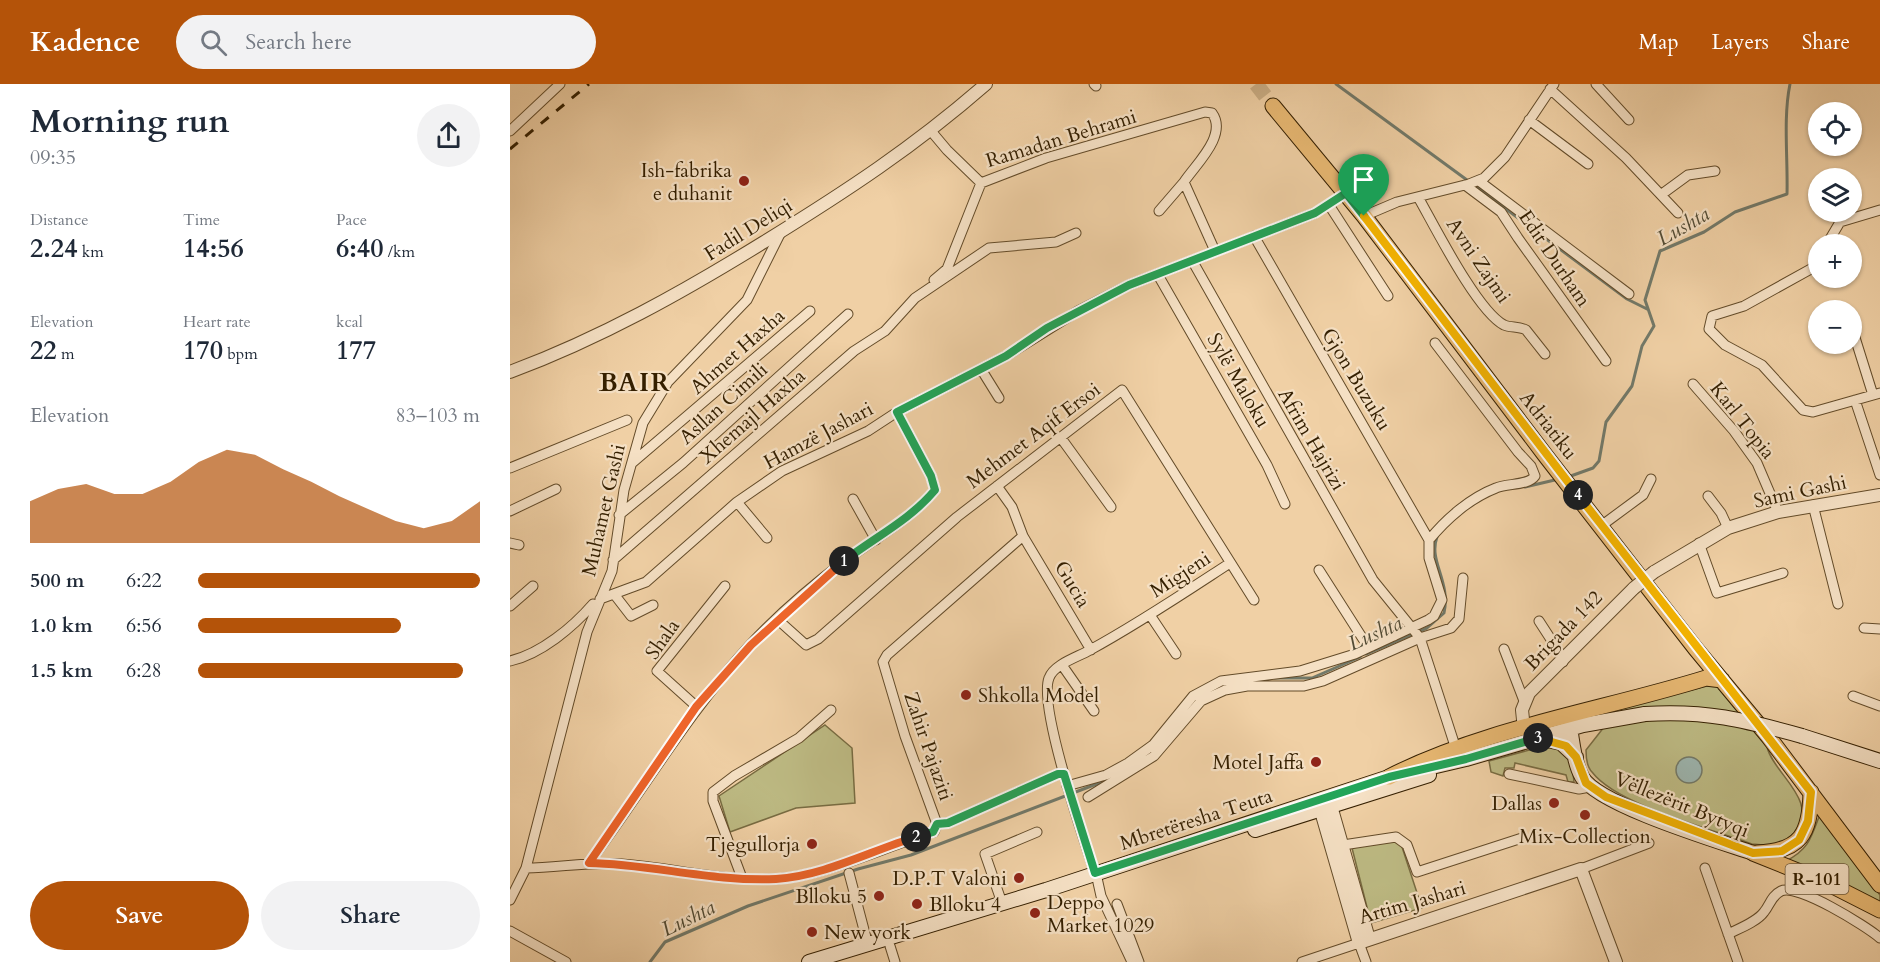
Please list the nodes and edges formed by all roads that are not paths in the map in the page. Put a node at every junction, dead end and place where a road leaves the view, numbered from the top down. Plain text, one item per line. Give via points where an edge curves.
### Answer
1 (560, 84) edge
2 (986, 84) edge
3 (1596, 84) edge
4 (1552, 86) edge
5 (1273, 106) tunnel mouth
6 (1529, 120) junction
7 (1629, 120) dead end
8 (510, 131) edge
9 (932, 131) junction
10 (1588, 164) dead end
11 (1715, 171) dead end
12 (1184, 182) junction
13 (981, 183) junction
14 (1472, 183) junction
15 (1346, 193) junction
16 (1662, 194) junction
17 (1418, 197) junction
18 (1329, 205) junction
19 (1880, 210) edge
20 (1159, 211) dead end
21 (1678, 213) dead end
22 (1364, 216) junction
23 (780, 232) junction
24 (1076, 233) dead end
25 (1833, 234) edge
26 (1254, 236) junction
27 (1215, 251) junction
28 (1193, 262) junction
29 (1808, 271) edge
30 (1158, 275) junction
31 (1629, 294) dead end
32 (1388, 296) dead end
33 (915, 298) junction
34 (810, 311) dead end
35 (848, 314) dead end
36 (1435, 343) dead end
37 (1545, 354) dead end
38 (1862, 354) edge
39 (1606, 361) dead end
40 (981, 369) junction
41 (510, 372) edge
42 (1693, 384) dead end
43 (1877, 394) edge
44 (999, 398) dead end
45 (1855, 400) junction
46 (897, 412) junction
47 (627, 420) dead end
48 (1061, 438) junction
49 (631, 464) junction
50 (510, 468) edge
51 (1880, 475) edge
52 (1651, 479) dead end
53 (997, 486) junction
54 (556, 489) dead end
55 (1708, 495) dead end
56 (1880, 495) edge
57 (853, 499) dead end
58 (737, 502) junction
59 (1285, 504) dead end
60 (1813, 505) junction
61 (1111, 507) dead end
62 (510, 511) edge
63 (1778, 512) junction
64 (619, 515) junction
65 (1601, 526) junction
66 (1728, 528) junction
67 (1023, 536) junction
68 (767, 538) dead end
69 (876, 540) junction
70 (1429, 540) junction
71 (1700, 543) junction
72 (613, 560) junction
73 (1230, 563) junction
74 (1319, 570) dead end
75 (1654, 572) joint
76 (1783, 573) dead end
77 (1463, 578) dead end
78 (533, 586) dead end
79 (725, 586) dead end
80 (614, 594) junction
81 (601, 596) junction
82 (1254, 600) dead end
83 (1838, 604) dead end
84 (652, 605) dead end
85 (510, 606) edge
86 (1150, 615) junction
87 (777, 619) junction
88 (1539, 621) dead end
89 (1411, 628) junction
90 (1864, 628) dead end
91 (1880, 629) edge
92 (1394, 637) junction
93 (1420, 638) junction
94 (1695, 648) junction
95 (1504, 649) dead end
96 (1091, 650) junction
97 (1176, 654) dead end
98 (510, 661) edge
99 (1563, 662) junction
100 (1062, 665) junction
101 (1317, 667) junction
102 (1722, 680) junction
103 (1323, 681) junction
104 (1694, 682) junction
105 (1853, 696) dead end
106 (1524, 701) junction
107 (1880, 706) edge
108 (696, 707) junction
109 (831, 710) dead end
110 (1094, 711) dead end
111 (1570, 728) junction
112 (1530, 734) junction
113 (1461, 754) junction
114 (1576, 757) junction
115 (1880, 761) edge
116 (1064, 774) junction
117 (1509, 774) dead end
118 (1389, 777) joint
119 (1590, 787) junction
120 (1068, 789) junction
121 (1811, 792) junction
122 (1088, 797) dead end
123 (1325, 803) junction
124 (937, 824) junction
125 (1036, 832) dead end
126 (1522, 838) dead end
127 (1648, 843) dead end
128 (1343, 845) junction
129 (1753, 853) junction
130 (589, 863) junction
131 (526, 868) junction
132 (1705, 868) dead end
133 (1581, 869) junction
134 (849, 873) dead end
135 (1096, 876) junction
136 (742, 878) junction
137 (1880, 885) edge
138 (510, 900) edge
139 (1002, 903) junction
140 (1118, 904) dead end
141 (1880, 911) edge
142 (510, 931) edge
143 (1728, 934) junction
144 (1880, 938) edge
145 (1364, 941) junction
146 (868, 945) junction
147 (890, 946) junction
148 (566, 962) edge
149 (809, 962) edge
150 (840, 962) edge
151 (896, 962) edge
152 (1132, 962) edge
153 (1139, 962) edge
154 (1302, 962) edge
155 (1366, 962) edge
156 (1616, 962) edge
157 (1738, 962) edge

1 - 8 street
2 - 9 street, Fadil Deliqi
3 - 7 street
4 - 6 street
4 - 16 street
5 - 15 main road, Adriatiku
6 - 10 street
6 - 14 street via 1505,157
9 - 13 street, Ramadan Behrami
9 - 23 street, Fadil Deliqi
11 - 16 street via 1688,175
12 - 13 street, Ramadan Behrami via 1215,138 1218,126 1212,113 1204,112 1046,158
12 - 20 street, Ramadan Behrami
12 - 27 street
13 - 33 street, Xhemajl Haxha via 947,269
14 - 17 street
14 - 31 street
14 - 39 street, Edit Durham via 1508,218 1518,238
15 - 18 street, Hamzë Jashari
15 - 22 main road, Adriatiku
16 - 21 street
17 - 22 street
17 - 37 street, Avni Zajmi via 1443,244 1478,295 1505,325 1526,330
18 - 26 street, Hamzë Jashari
18 - 32 street
19 - 25 street via 1840,222
22 - 65 main road, Adriatiku
23 - 41 street, Fadil Deliqi via 676,296 600,335
23 - 49 street, Muhamet Gashi via 747,300 677,373 655,403 643,423
24 - 33 street, Xhemajl Haxha via 1056,242 993,247
26 - 27 street, Hamzë Jashari
26 - 70 street, Gjon Buzuku
27 - 28 street, Hamzë Jashari
28 - 30 street, Hamzë Jashari
28 - 89 street, Afrim Hajrizi via 1345,534 1390,604
29 - 45 street via 1744,306 1717,313 1712,316 1709,329 1725,345 1762,364 1803,410 1813,412
30 - 40 street, Hamzë Jashari via 1086,306
30 - 59 street, Sylë Maloku via 1267,465
33 - 72 street, Xhemajl Haxha via 885,331 854,351
34 - 49 street, Ahmet Haxha
35 - 64 street, Asllan Cimili via 683,463
36 - 70 street via 1535,476 1526,483 1494,488 1469,503
38 - 43 street
40 - 44 street
40 - 46 street, Hamzë Jashari
42 - 63 street, Karl Topia via 1753,457
43 - 45 street
45 - 51 street
46 - 58 street, Hamzë Jashari via 868,431 782,471
46 - 69 street via 935,490
47 - 50 street
48 - 53 street, Mehmet Aqif Ersoi
48 - 61 street
48 - 73 street, Mehmet Aqif Ersoi via 1122,390
49 - 64 street, Muhamet Gashi
52 - 65 street via 1643,495
53 - 67 street, Gucia via 1012,507
53 - 87 street, Mehmet Aqif Ersoi via 818,639 806,645
54 - 62 street
55 - 66 street
56 - 60 street, Sami Gashi
57 - 69 street
58 - 68 street
58 - 80 street, Hamzë Jashari via 646,582
60 - 63 street, Sami Gashi
60 - 83 street
63 - 66 street, Sami Gashi
64 - 72 street, Muhamet Gashi
65 - 94 main road, Adriatiku
66 - 71 street, Sami Gashi
67 - 96 street, Gucia
67 - 124 street, Zahir Pajaziti via 883,662
69 - 87 street via 842,563
70 - 89 street via 1429,558 1442,600 1434,616
71 - 75 street, Sami Gashi
71 - 76 street via 1717,593
72 - 81 street, Muhamet Gashi
73 - 82 street, Mehmet Aqif Ersoi
73 - 86 street, Migjeni
74 - 92 street via 1363,639 1388,633
75 - 99 street, Brigada 142, bridge via 1625,593
77 - 93 street via 1459,619 1451,628
78 - 85 street
79 - 108 street, Shala via 657,671
80 - 81 street, Hamzë Jashari
80 - 84 street via 631,616
81 - 98 street via 553,639
81 - 131 street, Muhamet Gashi via 587,632
86 - 96 street, Migjeni
86 - 97 street, Migjeni
87 - 108 street
88 - 99 street
89 - 92 street
89 - 93 street, Afrim Hajrizi
90 - 91 street
92 - 101 street
93 - 103 street
93 - 113 street, Afrim Hajrizi
94 - 102 main road, Adriatiku
94 - 104 main road via 1698,665
95 - 106 street
96 - 100 street, Migjeni
99 - 106 street, Brigada 142
100 - 110 street
100 - 116 street, Migjeni via 1049,677 1047,686
101 - 103 street
101 - 120 street via 1221,681 1193,696 1153,745 1128,763
102 - 104 main road
102 - 121 main road, Adriatiku
103 - 122 street via 1304,686 1247,686 1225,690 1201,701 1154,756
104 - 112 main road
105 - 107 street
106 - 112 street, Brigada 142
108 - 130 street
109 - 136 street via 799,738 720,784 713,792
111 - 112 main road
111 - 114 main road, Vëllezërit Bytyqi
111 - 115 main road, bridge via 1686,711 1736,718
112 - 113 main road
112 - 114 main road via 1561,743
113 - 118 main road via 1424,760
113 - 123 main road, Mbretëresha Teuta via 1434,773
114 - 119 main road, Vëllezërit Bytyqi via 1581,776
116 - 120 street
116 - 124 street via 948,823
117 - 119 street via 1579,789
118 - 123 main road, Mbretëresha Teuta
119 - 129 main road, Vëllezërit Bytyqi / R-101 via 1626,806
120 - 135 street
121 - 129 main road, R-101 via 1808,821 1799,840 1782,851
121 - 137 main road, Adriatiku
123 - 128 street
123 - 135 main road, Mbretëresha Teuta
123 - 145 street, Artim Jashari
124 - 136 street, Zahir Pajaziti via 933,832 816,871 777,879
125 - 139 street via 985,854
126 - 128 street via 1417,872 1407,844 1396,837
127 - 133 street, Artim Jashari
128 - 145 street
129 - 141 main road, R-101 via 1827,883
130 - 131 street, Zahir Pajaziti
130 - 136 street, Zahir Pajaziti
131 - 138 street, Muhamet Gashi
132 - 143 street
133 - 145 street, Artim Jashari
133 - 156 street
134 - 146 street
135 - 139 main road, Mbretëresha Teuta
135 - 147 main road, Mbretëresha Teuta
135 - 152 street via 1101,896
139 - 146 main road, Mbretëresha Teuta
140 - 153 street
142 - 148 street
143 - 144 street via 1764,912 1782,890 1789,890 1867,926
143 - 157 street
145 - 154 street
145 - 155 street
146 - 149 main road, Mbretëresha Teuta
147 - 150 main road, Mbretëresha Teuta
147 - 151 street

